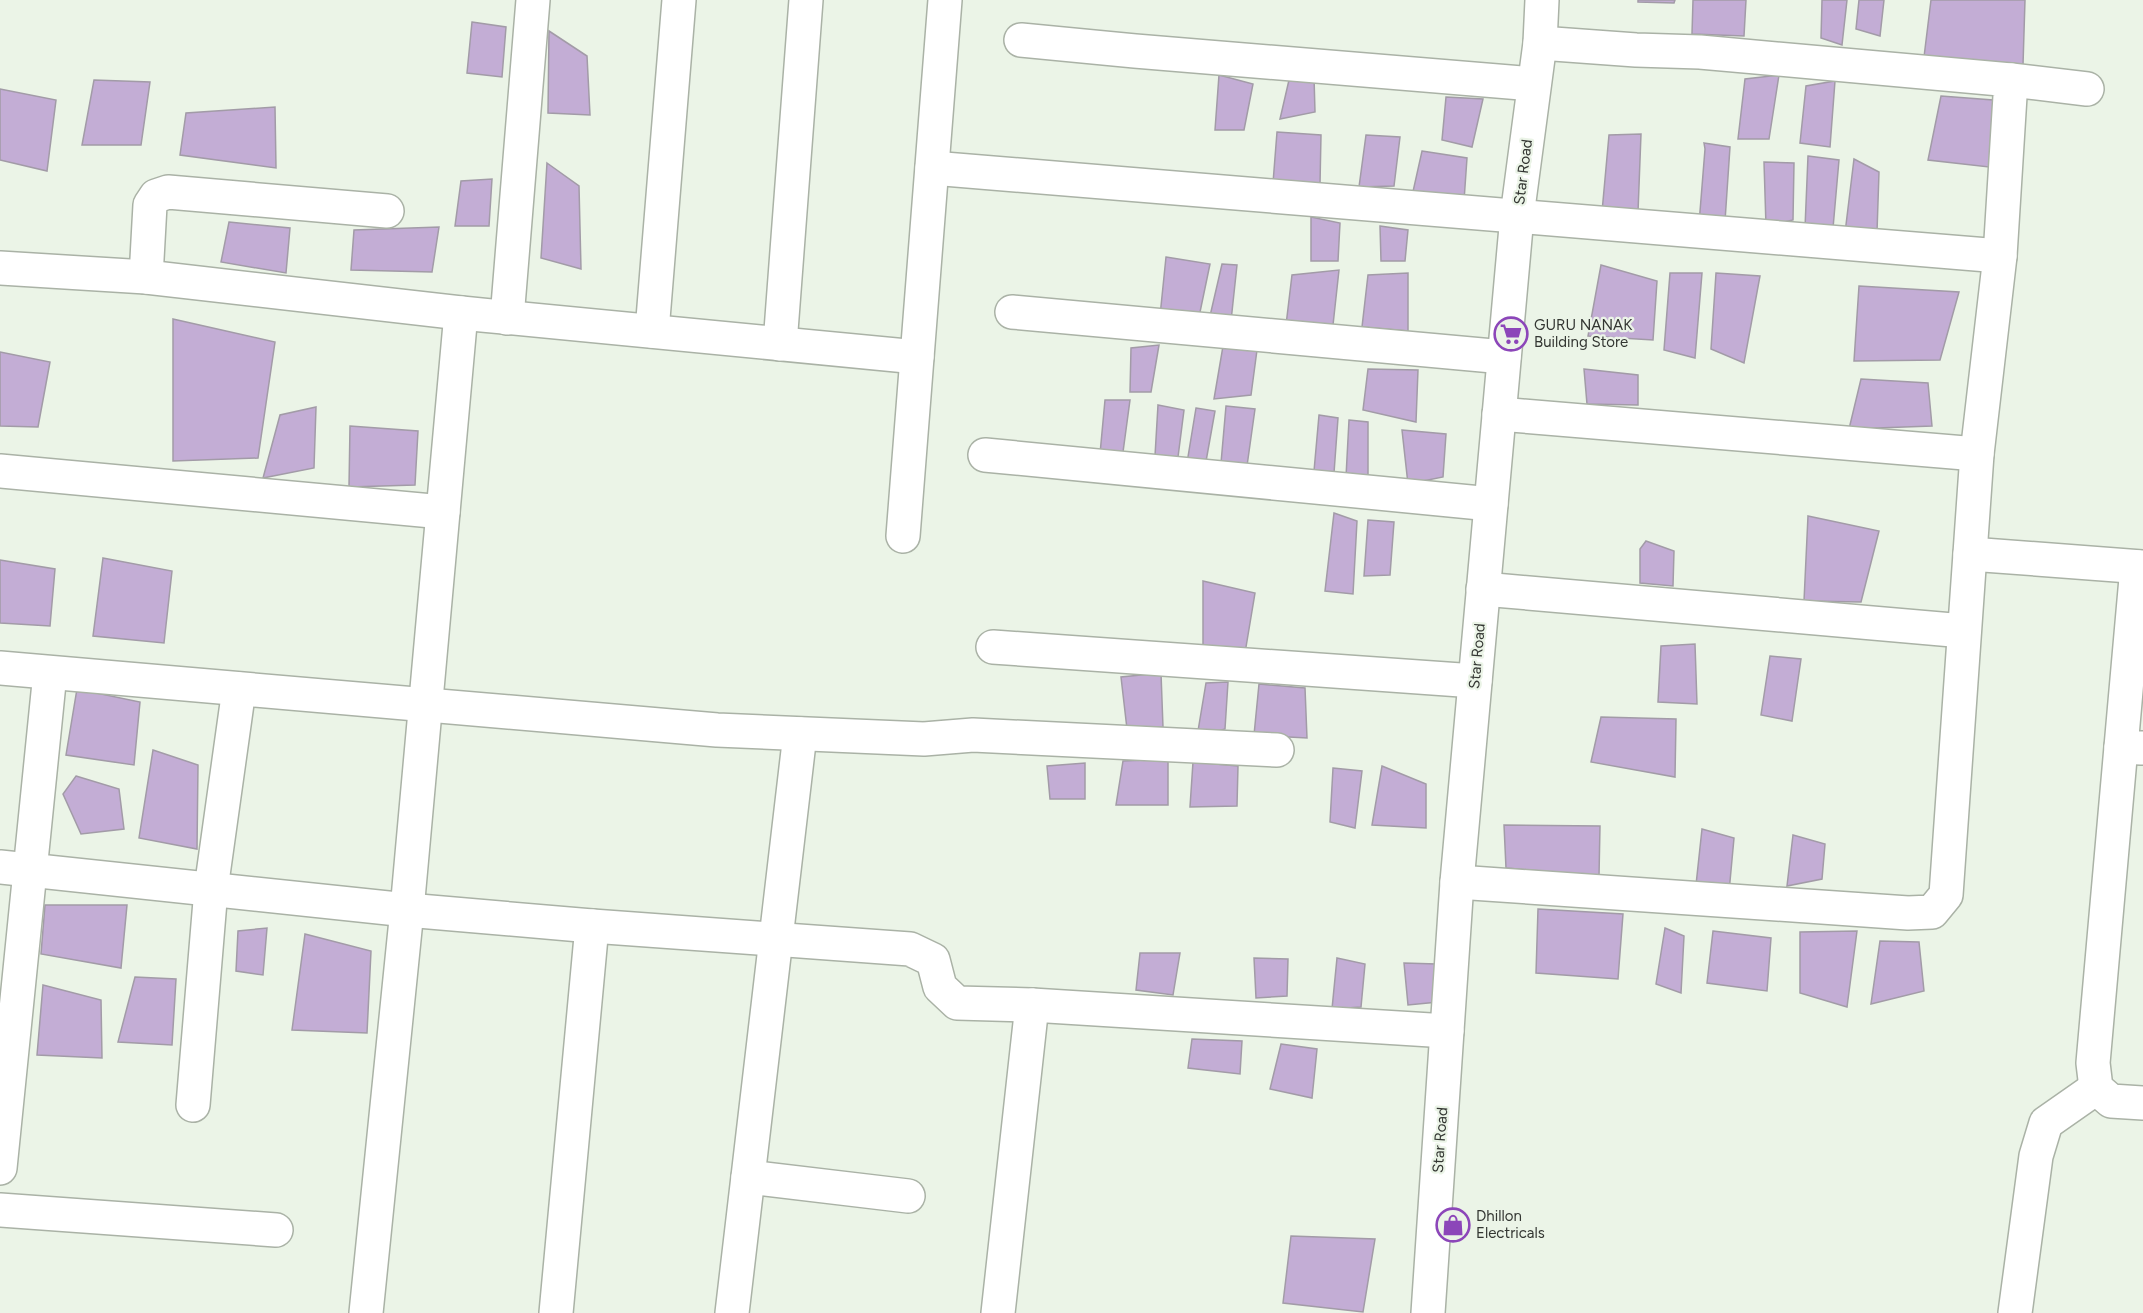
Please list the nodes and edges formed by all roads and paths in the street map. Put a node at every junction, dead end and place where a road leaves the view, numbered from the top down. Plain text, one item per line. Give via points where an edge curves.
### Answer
1 (533, 0) edge
2 (679, 0) edge
3 (806, 0) edge
4 (945, 0) edge
5 (1542, 0) edge
6 (1021, 40) dead end
7 (1540, 43) junction
8 (2011, 80) junction
9 (1534, 84) junction
10 (2087, 89) dead end
11 (932, 168) junction
12 (387, 210) dead end
13 (1517, 216) junction
14 (2000, 256) junction
15 (0, 268) edge
16 (146, 277) junction
17 (1012, 312) dead end
18 (461, 313) junction
19 (507, 318) junction
20 (652, 331) junction
21 (780, 344) junction
22 (917, 357) junction
23 (1504, 357) junction
24 (1499, 414) junction
25 (985, 454) dead end
26 (1977, 454) junction
27 (0, 471) edge
28 (1491, 504) junction
29 (443, 512) junction
30 (903, 536) dead end
31 (1970, 554) junction
32 (2140, 567) edge
33 (1483, 589) junction
34 (1964, 631) junction
35 (993, 647) dead end
36 (0, 668) edge
37 (50, 673) junction
38 (1475, 681) junction
39 (239, 689) junction
40 (425, 705) junction
41 (800, 734) junction
42 (2132, 748) edge
43 (1277, 750) dead end
44 (14, 868) edge
45 (1457, 882) junction
46 (211, 889) junction
47 (407, 910) junction
48 (592, 926) junction
49 (775, 939) junction
50 (1032, 1005) junction
51 (1447, 1031) junction
52 (2096, 1088) junction
53 (2143, 1103) edge
54 (193, 1105) dead end
55 (0, 1168) edge
56 (748, 1177) junction
57 (908, 1196) dead end
58 (0, 1210) edge
59 (276, 1230) dead end
60 (366, 1313) edge
61 (556, 1313) edge
62 (732, 1313) edge
63 (998, 1313) edge
64 (1428, 1313) edge
65 (2015, 1313) edge

1 - 19 street
2 - 20 street
3 - 21 street
4 - 11 street
5 - 7 street, Star Road
6 - 9 street
7 - 8 street via 1700,52
7 - 9 street, Star Road
8 - 10 street
8 - 14 street
9 - 13 street, Star Road
11 - 13 street
11 - 22 street
12 - 16 street via 168,192 156,196 150,205
13 - 14 street
13 - 23 street, Star Road
14 - 26 street
15 - 16 street
16 - 18 street
17 - 23 street
18 - 19 street
18 - 29 street
19 - 20 street
20 - 21 street
21 - 22 street
22 - 30 street
23 - 24 street, Star Road
24 - 26 street
24 - 28 street, Star Road
25 - 28 street
26 - 31 street
27 - 29 street
28 - 33 street, Star Road
29 - 40 street
31 - 32 street
31 - 34 street
32 - 42 street
33 - 34 street
33 - 38 street, Star Road
34 - 45 street via 1946,896 1932,912 1908,914
35 - 38 street
36 - 37 street
37 - 39 street
37 - 44 street
38 - 45 street, Star Road
39 - 40 street
39 - 46 street
40 - 41 street
40 - 47 street
41 - 43 street via 924,739 973,735
41 - 49 street
42 - 52 street via 2093,1064
44 - 46 street
44 - 55 street
45 - 51 street, Star Road
46 - 47 street
46 - 54 street
47 - 48 street
47 - 60 street
48 - 49 street
48 - 61 street
49 - 50 street via 910,950 933,960 940,987 957,1003
49 - 56 street
50 - 51 street
50 - 63 street
51 - 64 street, Star Road
52 - 53 street via 2111,1101
52 - 65 street via 2046,1123 2036,1156
56 - 57 street
56 - 62 street
58 - 59 street

